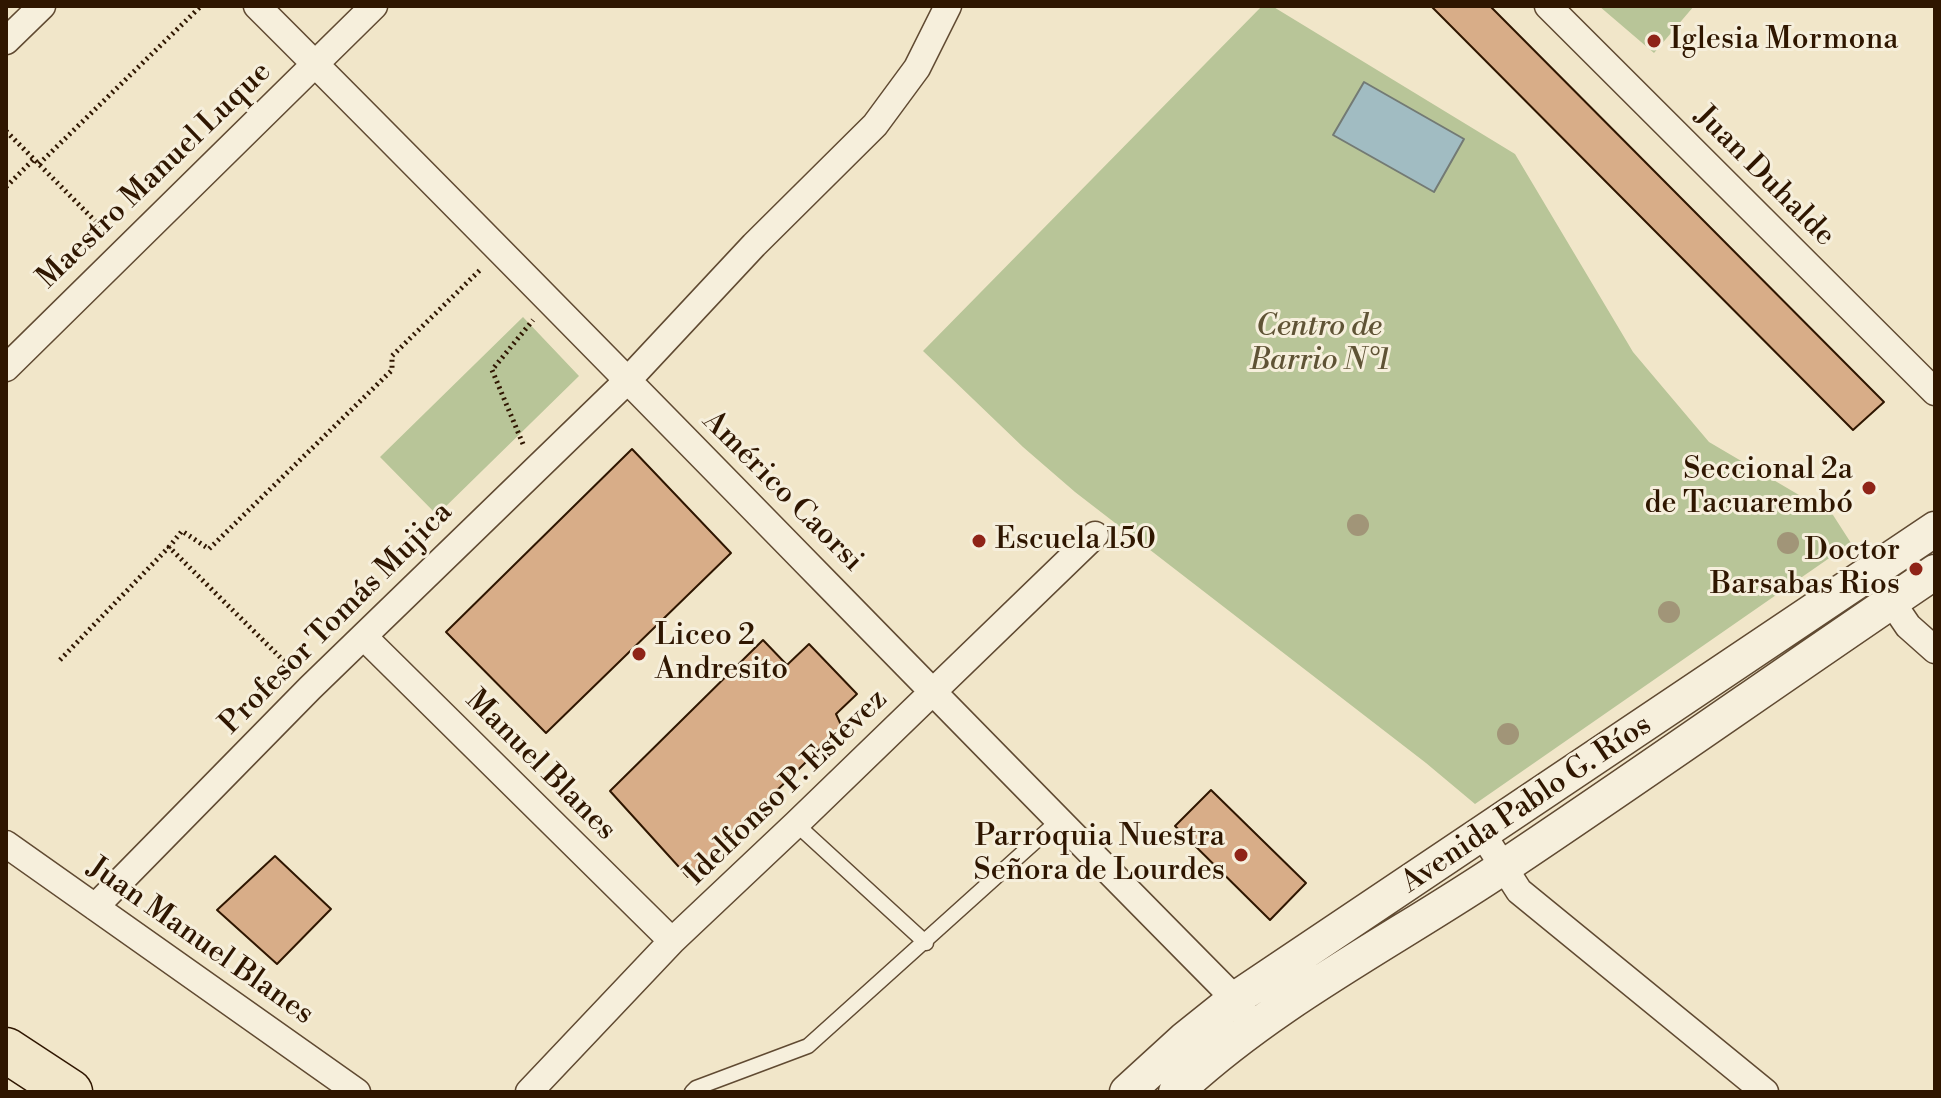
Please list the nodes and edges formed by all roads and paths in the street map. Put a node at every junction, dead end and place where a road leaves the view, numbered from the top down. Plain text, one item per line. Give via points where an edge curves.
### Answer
1 (42, 6) edge
2 (201, 6) edge
3 (257, 6) edge
4 (374, 6) edge
5 (948, 6) edge
6 (1548, 6) edge
7 (6, 41) edge
8 (315, 64) junction
9 (6, 131) edge
10 (36, 162) junction
11 (6, 187) edge
12 (125, 251) junction
13 (500, 251) junction
14 (549, 301) junction
15 (12, 350) edge
16 (627, 381) junction
17 (1935, 392) edge
18 (534, 469) junction
19 (1935, 529) edge
20 (1095, 535) dead end
21 (169, 547) junction
22 (1935, 572) edge
23 (1891, 601) junction
24 (364, 637) junction
25 (1935, 650) edge
26 (60, 660) dead end
27 (310, 688) junction
28 (935, 691) junction
29 (1058, 821) junction
30 (796, 824) junction
31 (1483, 835) junction
32 (6, 844) edge
33 (1504, 867) junction
34 (95, 907) junction
35 (672, 941) junction
36 (926, 943) junction
37 (1235, 999) junction
38 (1254, 1028) junction
39 (6, 1050) edge
40 (70, 1092) edge
41 (357, 1092) edge
42 (529, 1092) edge
43 (692, 1092) edge
44 (1127, 1092) edge
45 (1176, 1092) edge
46 (1765, 1092) edge

1 - 7 street
2 - 10 path
3 - 8 street, Américo Caorsi
4 - 8 street, Maestro Manuel Luque
5 - 16 street, Profesor Tomás Mujica via 917,68 875,125
6 - 17 street, Juan Duhalde
8 - 12 street, Maestro Manuel Luque
8 - 13 street, Américo Caorsi
9 - 10 path
10 - 11 path
10 - 12 path
12 - 15 street, Maestro Manuel Luque
13 - 14 street, Américo Caorsi
13 - 21 path via 392,356 392,370 209,549 182,531
14 - 16 street, Américo Caorsi
14 - 18 path via 492,370
16 - 18 street, Profesor Tomás Mujica
16 - 28 street, Américo Caorsi
18 - 24 street, Profesor Tomás Mujica
19 - 31 street, Avenida Pablo G. Ríos
20 - 28 street, Idelfonso P. Estevez
21 - 26 path
21 - 27 path
22 - 23 street, Avenida Pablo G. Ríos
23 - 25 street via 1908,626
23 - 33 street, Avenida Pablo G. Ríos
24 - 27 street, Profesor Tomás Mujica
24 - 35 street, Manuel Blanes
27 - 34 street, Profesor Tomás Mujica
28 - 29 street, Américo Caorsi
28 - 30 street, Idelfonso P. Estevez
29 - 36 lane
29 - 37 street, Américo Caorsi
30 - 35 street, Idelfonso P. Estevez
30 - 36 lane
31 - 33 street
31 - 37 street, Avenida Pablo G. Ríos
32 - 34 street, Juan Manuel Blanes
33 - 38 street, Avenida Pablo G. Ríos
33 - 46 street via 1519,891
34 - 41 street, Juan Manuel Blanes
35 - 42 street, Idelfonso P. Estevez
36 - 43 lane via 808,1046
37 - 38 street, Américo Caorsi
37 - 44 street, Avenida Pablo G. Ríos
38 - 45 street, Avenida Pablo G. Ríos
39 - 40 highway

